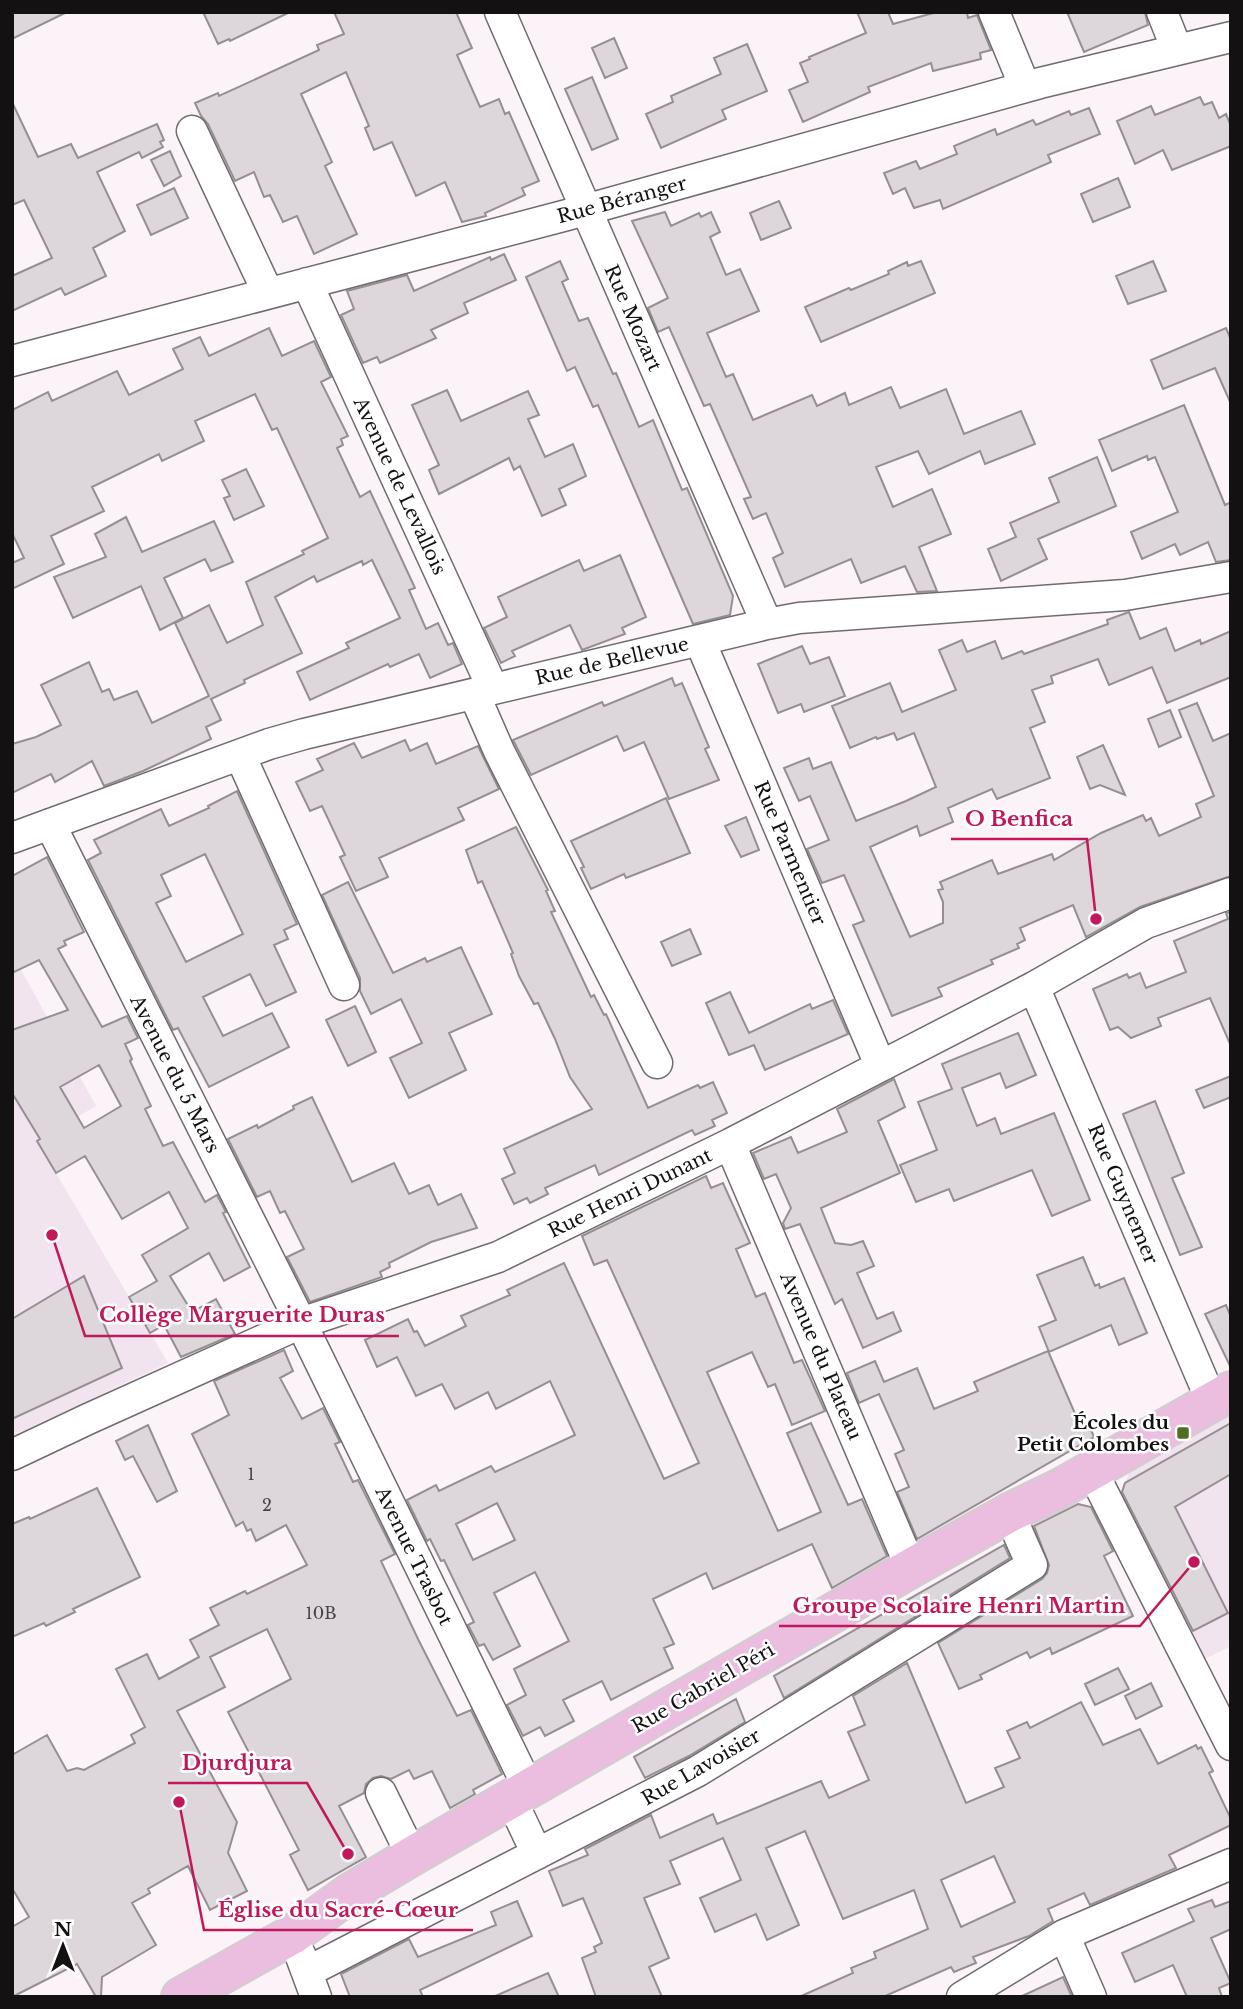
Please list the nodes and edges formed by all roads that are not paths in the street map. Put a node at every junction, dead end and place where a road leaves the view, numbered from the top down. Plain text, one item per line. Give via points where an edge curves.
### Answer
1 (500, 12) edge
2 (994, 12) edge
3 (1162, 12) edge
4 (1231, 37) edge
5 (1177, 50) junction
6 (1025, 87) junction
7 (192, 131) dead end
8 (586, 210) junction
9 (307, 283) junction
10 (268, 293) junction
11 (12, 361) edge
12 (1231, 577) edge
13 (767, 624) junction
14 (700, 641) junction
15 (483, 692) junction
16 (240, 755) junction
17 (50, 824) junction
18 (12, 838) edge
19 (1231, 893) edge
20 (344, 985) dead end
21 (1034, 987) junction
22 (657, 1063) dead end
23 (880, 1065) junction
24 (730, 1144) junction
25 (301, 1323) junction
26 (1221, 1396) edge
27 (12, 1455) edge
28 (1092, 1471) junction
29 (1009, 1513) junction
30 (911, 1568) junction
31 (1231, 1745) edge
32 (381, 1793) dead end
33 (520, 1794) junction
34 (537, 1854) junction
35 (412, 1856) junction
36 (1231, 1864) edge
37 (292, 1935) junction
38 (1064, 1935) junction
39 (311, 1984) edge
40 (181, 1997) edge
41 (962, 1997) edge
42 (1091, 1997) edge

1 - 8 street, Rue Mozart
2 - 6 street
3 - 5 street
4 - 5 street, Rue Béranger
5 - 6 street, Rue Béranger
6 - 8 street, Rue Béranger
7 - 10 street
8 - 9 street, Rue Béranger
8 - 13 street, Rue Mozart
9 - 10 street, Rue Béranger
9 - 15 street, Avenue de Levallois
10 - 11 street, Rue Béranger
12 - 13 street, Rue de Bellevue via 1125,595
13 - 14 street, Rue de Bellevue
14 - 15 street, Rue de Bellevue
14 - 23 street, Rue Parmentier
15 - 16 street, Rue de Bellevue via 304,734
15 - 22 street, Avenue de Levallois via 499,751
16 - 17 street, Rue de Bellevue
16 - 20 street
17 - 18 street, Rue de Bellevue
17 - 25 street, Avenue du 5 Mars
19 - 21 street, Rue Henri Dunant via 1146,923
21 - 23 street, Rue Henri Dunant
21 - 26 street, Rue Guynemer
23 - 24 street, Rue Henri Dunant
24 - 25 street, Rue Henri Dunant via 498,1257
24 - 30 street, Avenue du Plateau
25 - 27 street, Rue Henri Dunant
25 - 33 street, Avenue Trasbot
26 - 28 main road, Rue Gabriel Péri
28 - 29 main road, Rue Gabriel Péri
28 - 31 street
29 - 30 main road, Rue Gabriel Péri
29 - 34 street, Rue Lavoisier via 1032,1565 698,1771
30 - 33 main road, Rue Gabriel Péri
32 - 35 street
33 - 34 street, Avenue Trasbot
33 - 35 main road, Rue Gabriel Péri
34 - 39 street, Rue Lavoisier
35 - 37 main road, Rue Gabriel Péri via 349,1893
36 - 38 street
37 - 39 street
37 - 40 main road, Rue Gabriel Péri
38 - 41 street
38 - 42 street

